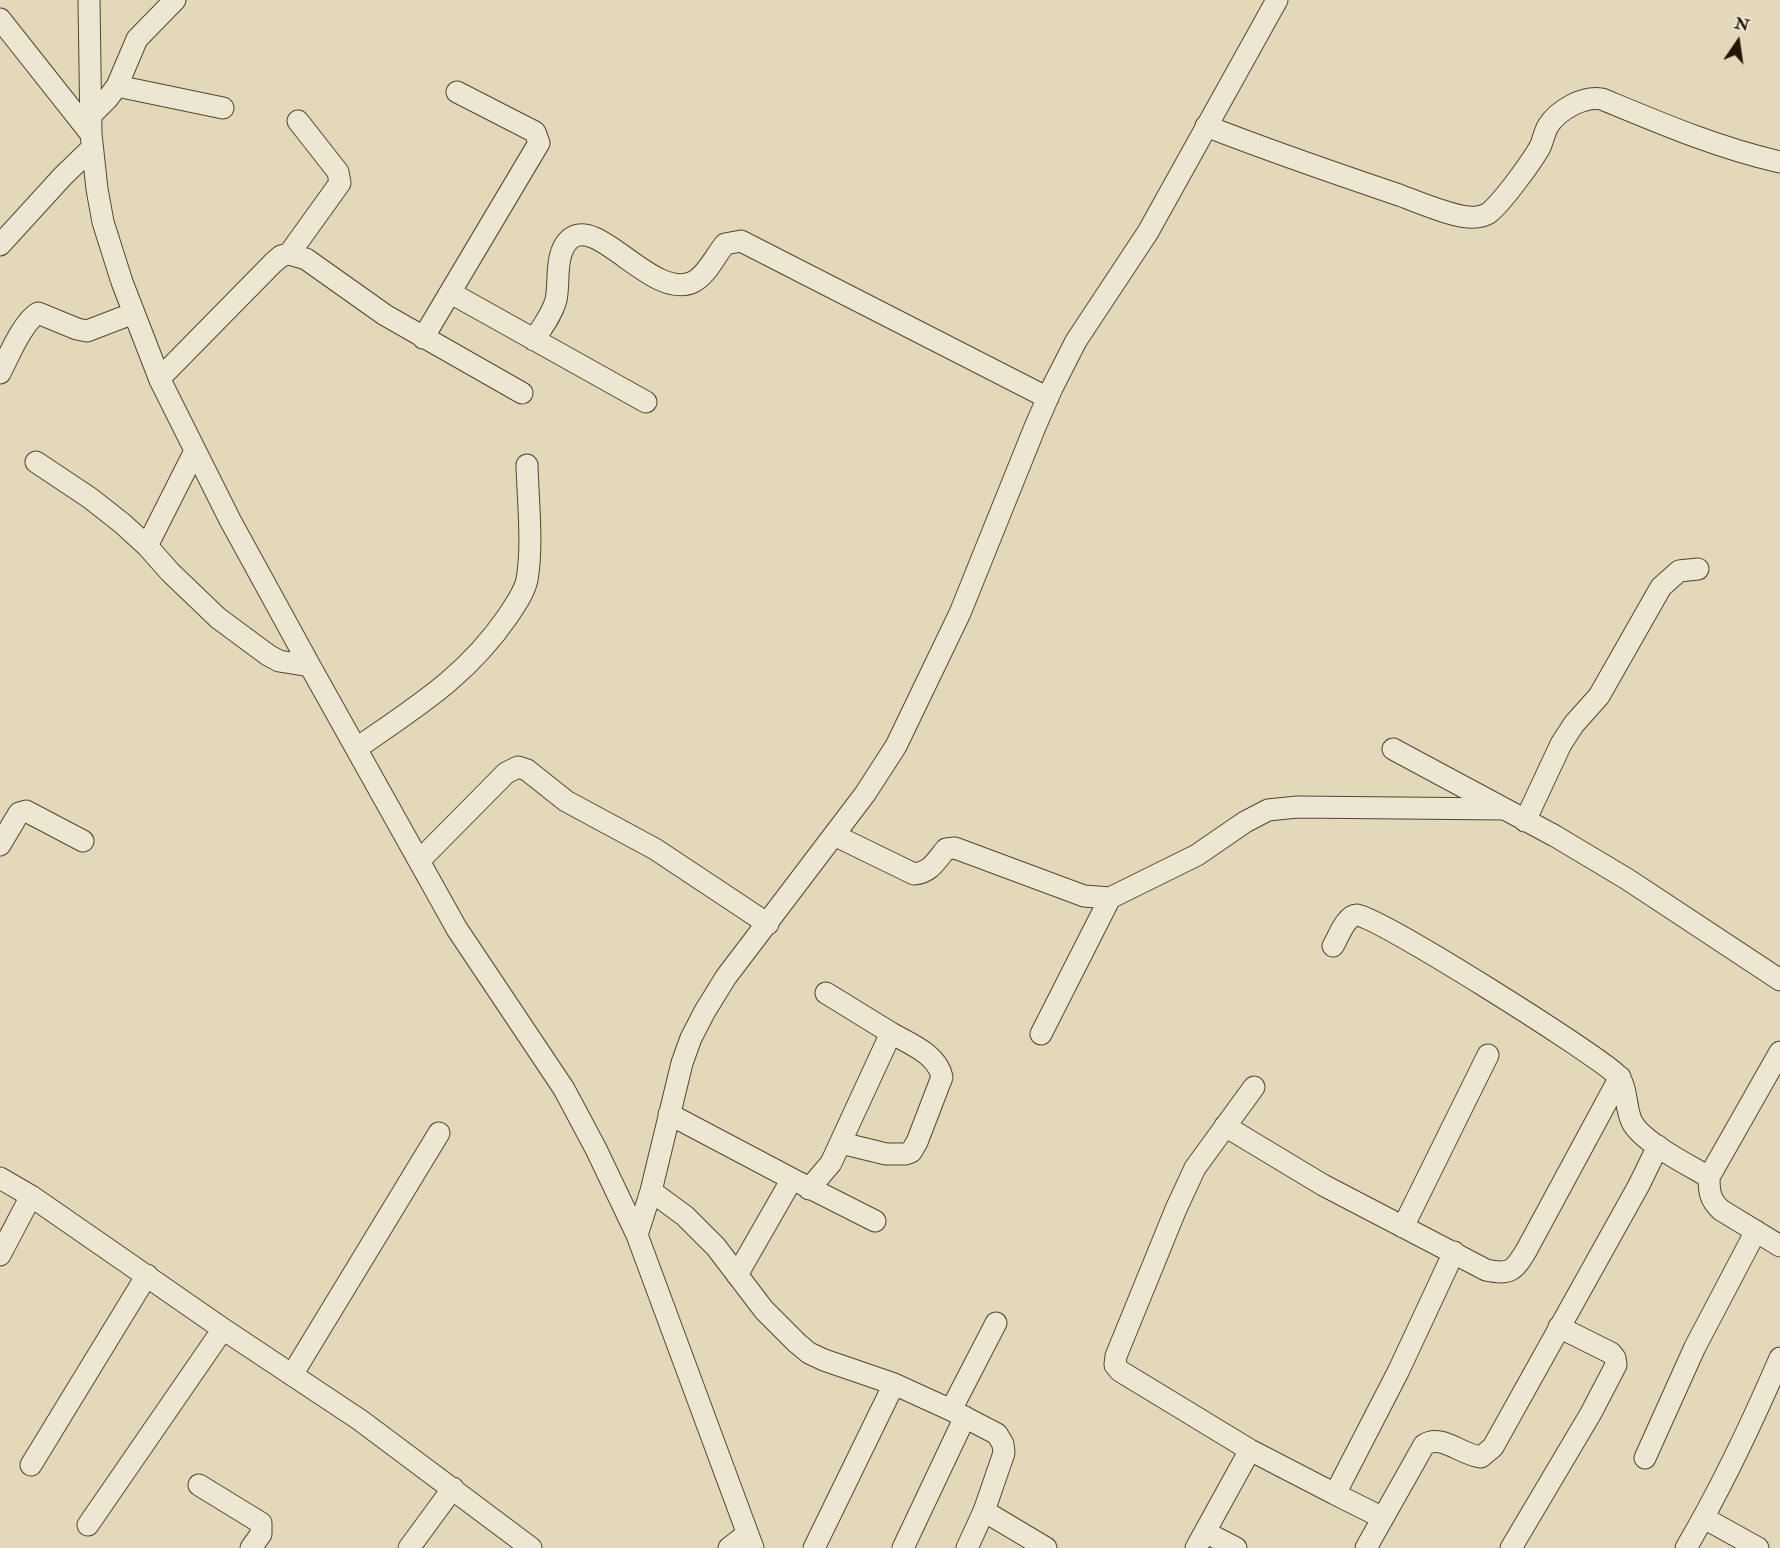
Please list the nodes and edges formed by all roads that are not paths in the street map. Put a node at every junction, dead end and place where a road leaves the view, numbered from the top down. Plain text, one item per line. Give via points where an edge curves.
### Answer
1 (89, 0) edge
2 (175, 0) edge
3 (1277, 0) edge
4 (0, 19) edge
5 (117, 86) junction
6 (457, 92) dead end
7 (224, 108) dead end
8 (298, 121) dead end
9 (1206, 126) junction
10 (92, 132) junction
11 (1780, 162) edge
12 (0, 245) edge
13 (289, 255) junction
14 (451, 292) junction
15 (134, 313) junction
16 (8, 336) edge
17 (423, 338) junction
18 (534, 340) junction
19 (0, 373) edge
20 (160, 378) junction
21 (522, 393) dead end
22 (1048, 398) junction
23 (646, 402) dead end
24 (195, 451) junction
25 (36, 462) dead end
26 (527, 465) dead end
27 (147, 546) junction
28 (1698, 568) dead end
29 (309, 666) junction
30 (357, 748) junction
31 (1393, 749) dead end
32 (1504, 809) junction
33 (1525, 821) junction
34 (834, 835) junction
35 (83, 841) dead end
36 (0, 845) edge
37 (420, 860) junction
38 (1110, 898) junction
39 (768, 924) junction
40 (1333, 946) dead end
41 (1780, 980) edge
42 (826, 993) dead end
43 (891, 1033) junction
44 (1041, 1034) dead end
45 (1780, 1052) edge
46 (1488, 1055) dead end
47 (1620, 1077) junction
48 (1254, 1087) dead end
49 (669, 1114) junction
50 (1225, 1126) junction
51 (439, 1133) dead end
52 (841, 1143) junction
53 (1658, 1146) junction
54 (0, 1178) edge
55 (1709, 1178) junction
56 (801, 1184) junction
57 (651, 1191) junction
58 (31, 1196) junction
59 (874, 1221) dead end
60 (1404, 1227) junction
61 (1756, 1232) junction
62 (637, 1235) junction
63 (1780, 1246) edge
64 (1454, 1252) junction
65 (0, 1255) edge
66 (147, 1275) junction
67 (737, 1275) junction
68 (996, 1323) dead end
69 (1559, 1327) junction
70 (223, 1329) junction
71 (1780, 1358) edge
72 (292, 1375) junction
73 (894, 1384) junction
74 (958, 1413) junction
75 (1250, 1450) junction
76 (1645, 1458) dead end
77 (31, 1465) dead end
78 (199, 1485) dead end
79 (453, 1488) junction
80 (1335, 1494) junction
81 (984, 1511) junction
82 (1383, 1518) junction
83 (1704, 1518) junction
84 (88, 1525) dead end
85 (1201, 1540) edge
86 (750, 1541) edge
87 (251, 1548) edge
88 (410, 1548) edge
89 (531, 1548) edge
90 (729, 1548) edge
91 (814, 1548) edge
92 (903, 1548) edge
93 (967, 1548) edge
94 (1046, 1548) edge
95 (1236, 1548) edge
96 (1366, 1548) edge
97 (1511, 1548) edge
98 (1686, 1548) edge
99 (1758, 1548) edge

1 - 10 street
2 - 5 street via 137,39
3 - 9 street
4 - 10 street
5 - 7 street
5 - 10 street
6 - 14 street via 535,132 539,143
8 - 13 street via 338,172 340,183
9 - 11 street via 1432,207 1476,217 1488,214 1501,201 1541,146 1554,119 1592,97 1716,144
9 - 22 street via 1148,232 1076,340
10 - 12 street via 63,176
10 - 15 street via 103,222
13 - 17 street via 306,259
13 - 20 street via 273,263
14 - 17 street
14 - 18 street
15 - 16 street via 87,331 38,313
15 - 20 street
16 - 19 street
17 - 21 street
18 - 22 street via 551,314 563,250 569,239 577,235 601,241 658,280 684,285 699,278 725,244 741,241
18 - 23 street
20 - 24 street
22 - 34 street via 960,613 896,746
24 - 27 street
24 - 29 street
25 - 27 street via 90,498
26 - 30 street via 529,558 526,583 519,599 490,642 449,683
27 - 29 street via 218,618 268,655
28 - 33 street via 1679,571 1661,587 1599,696 1560,744
29 - 30 street
30 - 37 street
31 - 32 street
32 - 33 street
32 - 38 street via 1268,810 1197,855
33 - 41 street via 1627,879
34 - 38 street via 914,874 929,870 946,849 955,848 1084,897
34 - 39 street
35 - 36 street via 22,811
37 - 39 street via 506,773 518,767 566,801 655,849
37 - 62 street via 457,929 564,1089
38 - 44 street
39 - 49 street via 705,1011 682,1063
40 - 47 street via 1350,918 1361,915 1548,1026
42 - 43 street
43 - 52 street
43 - 52 street via 933,1058 942,1077 917,1142 911,1152 896,1155
45 - 55 street
46 - 60 street
47 - 53 street via 1634,1126
47 - 64 street via 1518,1264 1500,1273 1486,1270
48 - 50 street
49 - 56 street
49 - 57 street
50 - 60 street via 1323,1185
50 - 75 street via 1195,1168 1176,1209 1116,1356 1116,1365
51 - 72 street
52 - 56 street via 831,1163
53 - 55 street
53 - 69 street
54 - 58 street
55 - 61 street via 1713,1203
56 - 59 street
56 - 67 street
57 - 62 street
57 - 67 street via 685,1216
58 - 65 street
58 - 66 street
60 - 64 street
61 - 63 street
61 - 76 street via 1695,1347
62 - 86 street
64 - 80 street
66 - 70 street
66 - 77 street
67 - 73 street via 764,1310 809,1353
68 - 74 street
69 - 82 street via 1488,1452 1481,1457 1470,1456 1431,1440 1424,1445
69 - 97 street via 1611,1353 1616,1365
70 - 72 street
70 - 84 street
71 - 83 street
72 - 79 street
73 - 74 street
73 - 91 street
74 - 81 street via 997,1434 1003,1444 1004,1453
74 - 92 street
75 - 80 street
75 - 85 street
78 - 87 street via 261,1523 261,1534
79 - 88 street
79 - 89 street
80 - 82 street
81 - 93 street
81 - 94 street
82 - 96 street
83 - 98 street
83 - 99 street
85 - 95 street
86 - 90 street

